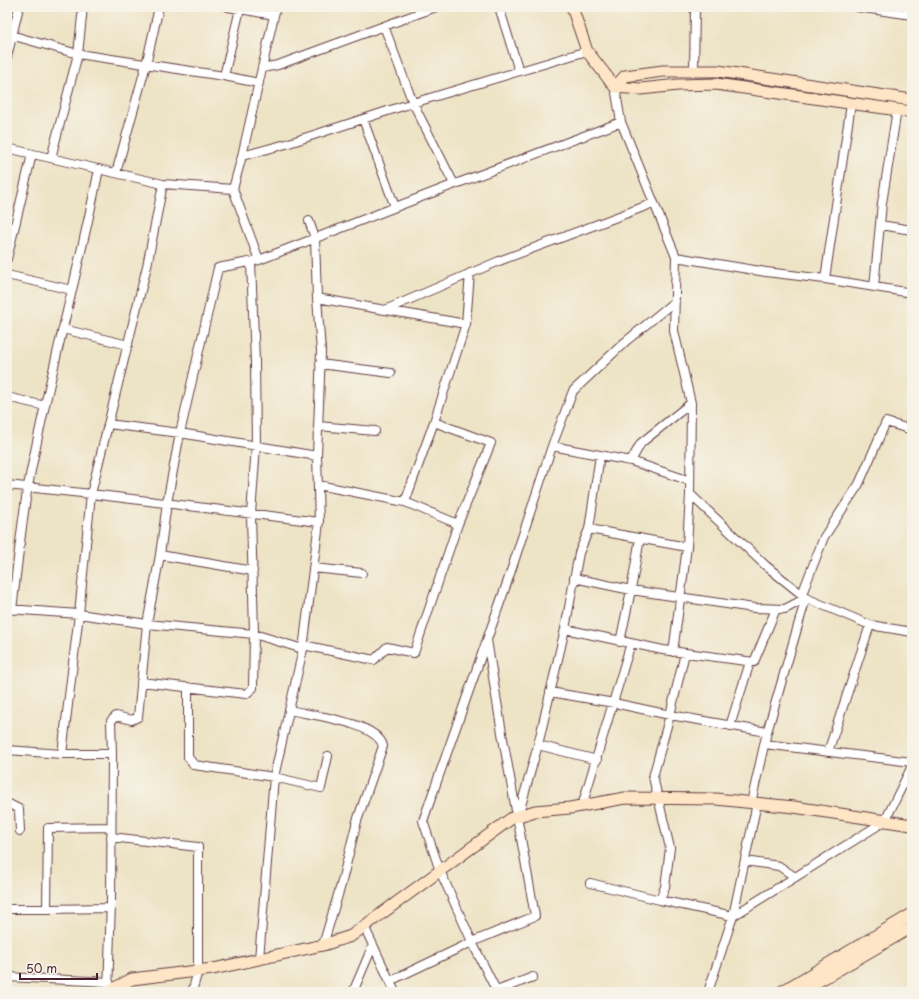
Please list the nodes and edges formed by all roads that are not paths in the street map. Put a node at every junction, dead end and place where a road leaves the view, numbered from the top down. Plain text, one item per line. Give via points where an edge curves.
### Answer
1 (19, 7) edge
2 (83, 7) edge
3 (159, 7) edge
4 (228, 7) edge
5 (436, 7) edge
6 (499, 7) edge
7 (572, 7) edge
8 (580, 7) edge
9 (695, 7) edge
10 (857, 7) edge
11 (240, 9) junction
12 (275, 11) edge
13 (912, 15) edge
14 (384, 26) junction
15 (10, 35) edge
16 (78, 54) junction
17 (589, 54) junction
18 (7, 57) edge
19 (146, 65) junction
20 (262, 68) junction
21 (694, 71) junction
22 (519, 72) junction
23 (224, 76) junction
24 (259, 83) junction
25 (615, 87) junction
26 (912, 100) edge
27 (413, 103) junction
28 (851, 104) junction
29 (897, 110) junction
30 (912, 112) edge
31 (363, 119) junction
32 (621, 122) junction
33 (7, 148) edge
34 (32, 154) junction
35 (242, 156) junction
36 (51, 158) junction
37 (99, 169) junction
38 (116, 173) junction
39 (163, 184) junction
40 (454, 184) junction
41 (233, 189) junction
42 (654, 203) junction
43 (395, 207) junction
44 (309, 222) dead end
45 (880, 225) junction
46 (912, 230) edge
47 (315, 238) junction
48 (676, 257) junction
49 (7, 259) edge
50 (255, 261) junction
51 (470, 273) junction
52 (7, 275) edge
53 (825, 279) junction
54 (874, 287) junction
55 (72, 290) junction
56 (912, 293) edge
57 (317, 298) junction
58 (675, 301) junction
59 (385, 310) junction
60 (466, 324) junction
61 (63, 329) junction
62 (128, 345) junction
63 (320, 364) junction
64 (391, 373) dead end
65 (7, 397) edge
66 (691, 403) junction
67 (45, 406) junction
68 (434, 422) junction
69 (108, 424) junction
70 (318, 426) junction
71 (912, 430) edge
72 (375, 431) dead end
73 (180, 432) junction
74 (256, 446) junction
75 (552, 446) junction
76 (600, 455) junction
77 (317, 456) junction
78 (631, 461) junction
79 (690, 481) junction
80 (7, 485) edge
81 (318, 485) junction
82 (28, 487) junction
83 (91, 494) junction
84 (690, 494) junction
85 (405, 502) junction
86 (167, 503) junction
87 (252, 514) junction
88 (318, 522) junction
89 (458, 524) junction
90 (589, 529) junction
91 (640, 538) junction
92 (687, 547) junction
93 (160, 555) junction
94 (313, 568) junction
95 (253, 571) junction
96 (362, 573) dead end
97 (574, 578) junction
98 (631, 590) junction
99 (804, 596) junction
100 (681, 598) junction
101 (776, 608) junction
102 (9, 610) edge
103 (79, 614) junction
104 (147, 624) junction
105 (870, 625) junction
106 (565, 629) junction
107 (912, 632) edge
108 (254, 634) junction
109 (487, 639) junction
110 (620, 642) junction
111 (631, 643) junction
112 (303, 647) junction
113 (673, 652) junction
114 (685, 653) junction
115 (750, 662) junction
116 (141, 682) junction
117 (188, 687) junction
118 (550, 692) junction
119 (614, 703) junction
120 (289, 710) junction
121 (670, 716) junction
122 (730, 726) junction
123 (767, 732) junction
124 (538, 744) junction
125 (764, 744) junction
126 (7, 750) edge
127 (828, 752) junction
128 (62, 754) junction
129 (112, 754) junction
130 (328, 756) dead end
131 (597, 760) junction
132 (912, 762) edge
133 (912, 766) edge
134 (274, 777) junction
135 (658, 799) junction
136 (7, 803) edge
137 (754, 803) junction
138 (582, 806) junction
139 (518, 816) junction
140 (884, 821) junction
141 (912, 825) edge
142 (112, 827) junction
143 (20, 831) dead end
144 (111, 837) junction
145 (745, 861) junction
146 (440, 871) junction
147 (795, 877) junction
148 (590, 883) dead end
149 (660, 900) junction
150 (111, 908) junction
151 (7, 909) edge
152 (47, 909) junction
153 (912, 914) edge
154 (733, 916) junction
155 (364, 926) junction
156 (912, 927) edge
157 (472, 942) junction
158 (323, 945) junction
159 (373, 945) junction
160 (259, 959) junction
161 (198, 971) junction
162 (7, 977) edge
163 (533, 977) dead end
164 (390, 982) junction
165 (108, 990) edge
166 (192, 992) edge
167 (353, 992) edge
168 (395, 992) edge
169 (496, 992) edge
170 (708, 992) edge
171 (782, 992) edge
172 (800, 992) edge

1 - 15 street
2 - 16 street
3 - 19 street
4 - 11 street
5 - 14 street
6 - 22 street
7 - 17 street
8 - 17 street via 590,41
9 - 21 street
10 - 13 street
11 - 12 street
11 - 23 street
12 - 20 street
14 - 20 street via 278,65
14 - 27 street
15 - 16 street
15 - 18 street
16 - 19 street
16 - 36 street
17 - 22 street
17 - 25 street
19 - 23 street
19 - 38 street
20 - 24 street
21 - 25 street via 663,71 625,76
21 - 26 street via 718,71
22 - 27 street
23 - 24 street
24 - 35 street
25 - 28 street via 641,89 716,84
25 - 32 street
27 - 31 street
27 - 40 street
28 - 29 street
28 - 53 street
29 - 30 street
29 - 45 street
31 - 35 street
31 - 43 street
32 - 40 street
32 - 42 street
33 - 34 street
34 - 36 street
34 - 49 street
35 - 41 street
36 - 37 street
37 - 38 street
37 - 55 street
38 - 39 street
39 - 41 street
39 - 62 street
40 - 43 street
41 - 50 street
42 - 48 street
42 - 51 street
43 - 47 street
44 - 47 street
45 - 46 street
45 - 54 street
47 - 50 street
47 - 57 street
48 - 53 street
48 - 58 street
50 - 73 street via 218,268
50 - 74 street
51 - 59 street
51 - 60 street
52 - 55 street
53 - 54 street
54 - 56 street
55 - 61 street
57 - 59 street
57 - 63 street
58 - 66 street via 674,331
58 - 75 street via 625,342 573,391
59 - 60 street
60 - 68 street
61 - 62 street
61 - 67 street
62 - 69 street
63 - 64 street
63 - 70 street
65 - 67 street
66 - 78 street via 641,443
66 - 79 street
67 - 82 street
68 - 85 street
68 - 89 street via 491,443
69 - 73 street
69 - 83 street
70 - 72 street
70 - 77 street
71 - 99 street via 886,422 859,484 824,537
73 - 74 street
73 - 86 street
74 - 77 street
74 - 87 street
75 - 76 street
75 - 109 street
76 - 78 street
76 - 90 street
77 - 81 street
78 - 79 street
79 - 84 street
80 - 82 street
81 - 85 street
81 - 88 street
82 - 83 street
82 - 102 street
83 - 86 street
83 - 103 street
84 - 92 street
84 - 99 street via 765,565
85 - 89 street
86 - 87 street
86 - 93 street
87 - 88 street
87 - 95 street
88 - 94 street
89 - 112 street via 414,653 387,646 374,660
90 - 91 street
90 - 97 street via 579,553
91 - 92 street
91 - 98 street
92 - 100 street
93 - 95 street
93 - 104 street
94 - 96 street
94 - 112 street
95 - 108 street
97 - 98 street
97 - 106 street
98 - 100 street
98 - 110 street
99 - 101 street via 786,609
99 - 105 street
99 - 123 street
100 - 101 street via 754,608
100 - 113 street
101 - 115 street via 754,662
102 - 103 street
103 - 104 street
103 - 128 street
104 - 108 street
104 - 116 street
105 - 107 street
105 - 127 street
106 - 110 street
106 - 118 street
108 - 112 street
108 - 117 street via 253,688 246,694
109 - 139 street
109 - 146 street via 424,821
110 - 111 street
111 - 113 street
111 - 119 street
112 - 120 street
113 - 114 street
114 - 115 street
114 - 121 street
115 - 122 street
116 - 117 street
116 - 129 street via 138,717 132,720 116,716 112,721
117 - 134 street via 188,757 194,765
118 - 119 street
118 - 124 street
119 - 121 street
119 - 131 street
120 - 134 street
120 - 158 street via 354,724 378,736 383,746 357,821
121 - 122 street
121 - 135 street via 653,777
122 - 123 street
123 - 125 street
124 - 131 street
124 - 139 street
125 - 127 street
125 - 137 street
126 - 128 street
127 - 132 street
128 - 129 street
129 - 142 street
130 - 134 street via 322,788
131 - 138 street
133 - 140 street
134 - 160 street
135 - 137 street via 716,799
135 - 138 street via 625,798
135 - 149 street via 670,848 665,887
136 - 143 street via 18,809
137 - 140 street
137 - 145 street
138 - 139 street via 535,811
139 - 146 street
139 - 157 street via 535,916
140 - 141 street
140 - 147 street
142 - 144 street
142 - 152 street via 48,828
144 - 150 street
144 - 161 street via 198,847
145 - 147 street via 779,866
145 - 154 street
146 - 155 street
146 - 157 street
147 - 154 street
148 - 149 street
149 - 154 street
150 - 152 street
150 - 165 street
151 - 152 street
153 - 171 street
154 - 170 street
155 - 158 street via 351,936
155 - 159 street
156 - 172 street
157 - 164 street
157 - 169 street
158 - 160 street
159 - 164 street
159 - 167 street
160 - 161 street
161 - 165 street via 132,979
161 - 166 street
162 - 165 street
163 - 169 street
164 - 168 street

